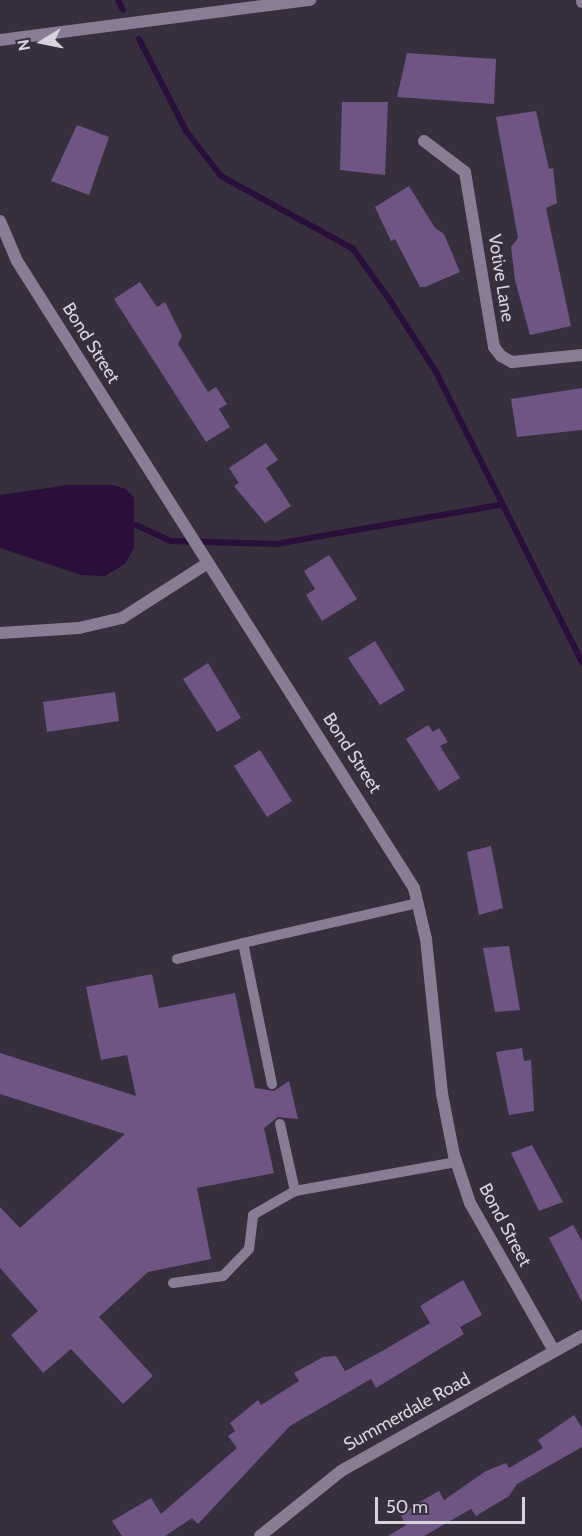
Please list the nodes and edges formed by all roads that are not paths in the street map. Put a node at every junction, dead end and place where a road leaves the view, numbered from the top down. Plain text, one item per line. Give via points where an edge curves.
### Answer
1 (310, 0) edge
2 (0, 40) edge
3 (424, 141) dead end
4 (0, 221) edge
5 (582, 355) edge
6 (208, 563) junction
7 (0, 633) edge
8 (417, 903) junction
9 (243, 943) junction
10 (177, 959) dead end
11 (272, 1084) dead end
12 (280, 1124) dead end
13 (456, 1162) junction
14 (295, 1191) junction
15 (172, 1282) dead end
16 (582, 1336) edge
17 (554, 1351) junction
18 (260, 1536) edge

1 - 2 street
3 - 5 street, Votive Lane via 447,153 465,172 494,347 512,362
4 - 6 street, Bond Street via 17,261
6 - 7 street via 122,618 79,628
6 - 8 street, Bond Street via 384,837
8 - 9 lane
8 - 13 street, Bond Street via 442,1094
9 - 10 lane
9 - 11 lane
12 - 14 lane
13 - 14 lane
13 - 17 street, Bond Street via 470,1203
14 - 15 lane via 254,1215 249,1249 223,1276
16 - 17 street, Summerdale Road
17 - 18 street, Summerdale Road via 341,1471

